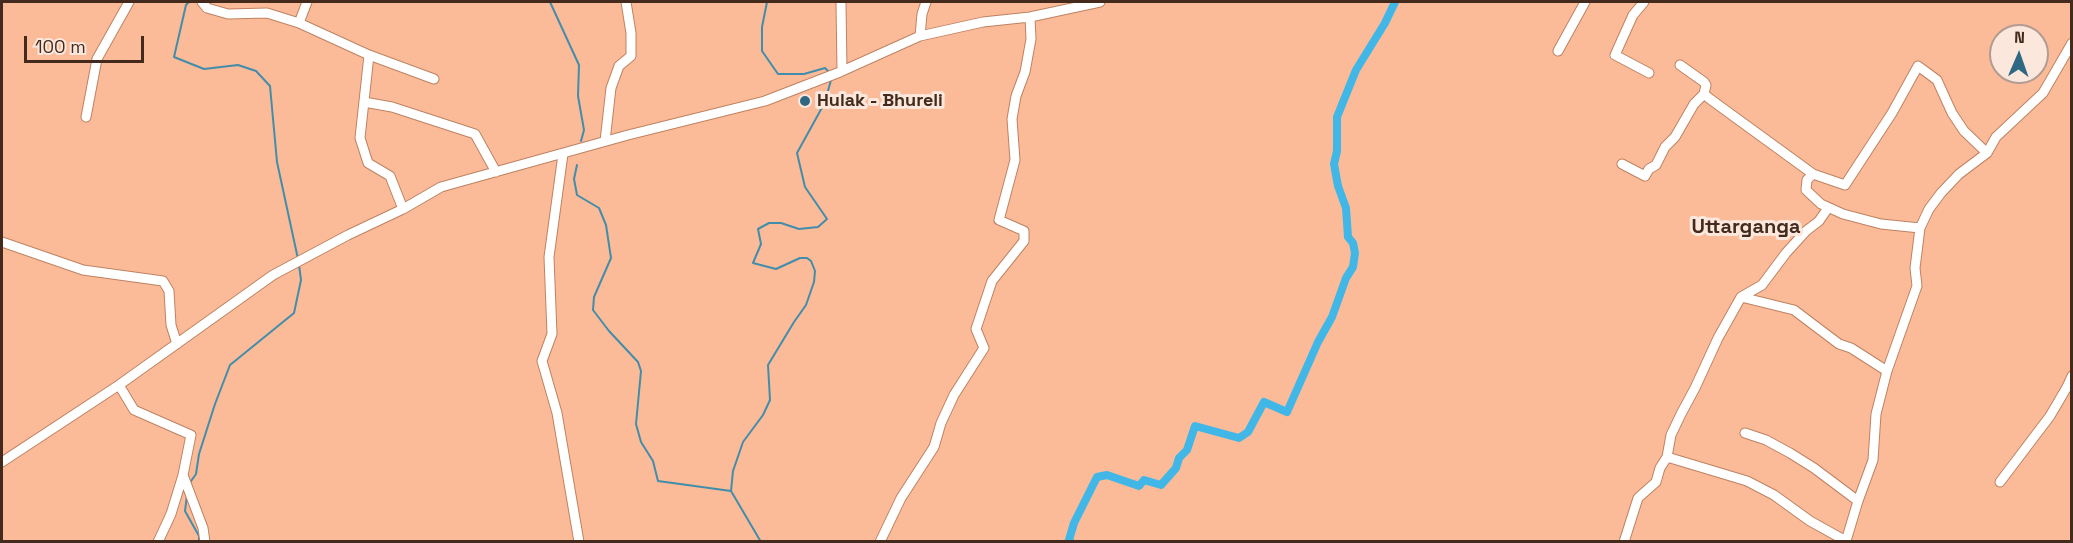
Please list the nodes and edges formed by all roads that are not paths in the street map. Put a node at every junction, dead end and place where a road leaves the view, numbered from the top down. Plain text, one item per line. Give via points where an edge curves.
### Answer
1 (129, 2) edge
2 (202, 2) edge
3 (307, 2) edge
4 (626, 2) edge
5 (841, 2) edge
6 (926, 2) edge
7 (1100, 2) edge
8 (1585, 2) edge
9 (1644, 2) edge
10 (1030, 17) junction
11 (298, 23) junction
12 (920, 36) junction
13 (2072, 43) edge
14 (1558, 51) dead end
15 (369, 55) junction
16 (1680, 65) dead end
17 (841, 71) junction
18 (1649, 73) dead end
19 (434, 79) dead end
20 (1704, 94) junction
21 (364, 102) junction
22 (86, 117) dead end
23 (605, 141) junction
24 (568, 153) junction
25 (1988, 153) junction
26 (1622, 164) dead end
27 (496, 172) junction
28 (1813, 174) junction
29 (1828, 208) junction
30 (403, 209) junction
31 (1920, 228) junction
32 (2, 242) edge
33 (1741, 297) junction
34 (177, 344) junction
35 (1887, 371) junction
36 (2072, 376) edge
37 (119, 385) junction
38 (1745, 433) dead end
39 (1667, 457) junction
40 (2, 462) edge
41 (183, 475) junction
42 (2000, 482) dead end
43 (1858, 501) junction
44 (158, 542) edge
45 (206, 542) edge
46 (579, 542) edge
47 (880, 542) edge
48 (1624, 542) edge

1 - 22 street via 97,59
2 - 11 street via 207,8 228,14 267,13
3 - 11 street
4 - 23 street via 631,56 619,66 611,88
5 - 17 street
6 - 12 street
7 - 10 street
8 - 14 street
9 - 18 street via 1633,15 1615,56
10 - 12 street via 983,22
10 - 47 street via 1025,72 1012,119 1015,160 999,220 1024,231 1024,241 992,281 976,329 984,348 954,395 934,447 901,498
11 - 15 street
12 - 17 street
13 - 25 street via 2043,93 1996,136
15 - 19 street
15 - 21 street
16 - 20 street via 1704,82
17 - 23 street via 765,101
20 - 26 street via 1645,176
20 - 28 street
21 - 27 street via 475,134
21 - 30 street via 360,138 366,155 369,163 390,176
23 - 24 street
24 - 27 street
24 - 46 street via 549,257 552,334 542,361 557,413
25 - 28 street via 1964,131 1936,80 1918,66 1845,185
25 - 31 street via 1941,193
27 - 30 street via 441,188
28 - 29 street via 1807,180 1806,190
29 - 31 street via 1881,224
29 - 33 street via 1762,285
30 - 34 street via 289,267
31 - 35 street via 1917,286
32 - 34 street via 83,270 163,281 169,291 171,325
33 - 35 street via 1794,310 1839,344
33 - 39 street via 1671,435
34 - 37 street
35 - 43 street via 1876,414 1873,460
36 - 42 street via 2050,416
37 - 40 street
37 - 41 street via 134,410 191,435
38 - 43 street via 1790,453
39 - 43 street via 1747,481 1846,541
39 - 48 street via 1656,482 1638,498
41 - 44 street
41 - 45 street

